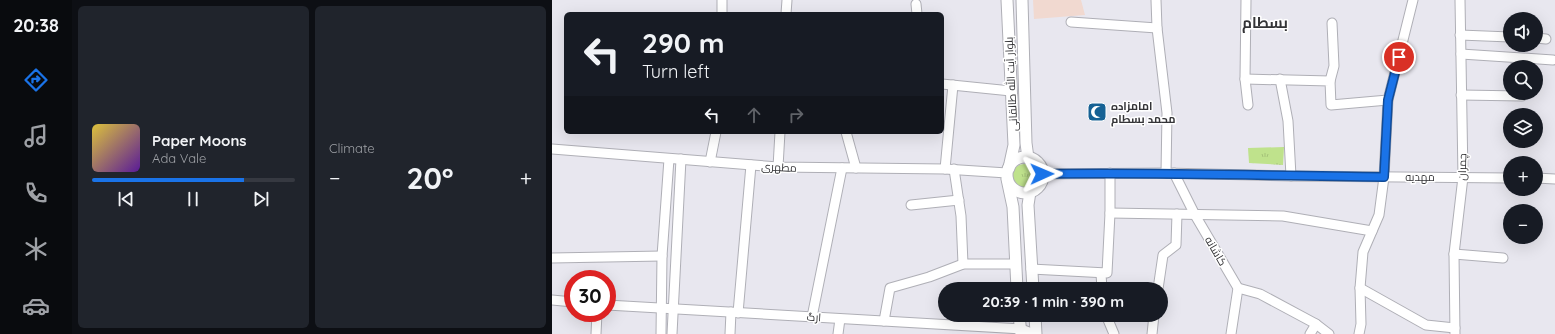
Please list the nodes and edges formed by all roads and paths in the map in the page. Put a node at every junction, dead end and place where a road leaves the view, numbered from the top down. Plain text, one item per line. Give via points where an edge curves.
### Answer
1 (722, 0) edge
2 (787, 0) edge
3 (1007, 0) edge
4 (1022, 0) edge
5 (1156, 0) edge
6 (1246, 0) edge
7 (1413, 0) edge
8 (1460, 0) edge
9 (916, 4) dead end
10 (722, 12) edge
11 (786, 12) edge
12 (917, 12) edge
13 (1071, 22) dead end
14 (1332, 23) dead end
15 (1157, 28) junction
16 (1460, 35) junction
17 (1503, 37) edge
18 (1461, 54) junction
19 (1553, 60) dead end
20 (1245, 79) junction
21 (1280, 79) junction
22 (1330, 81) junction
23 (944, 84) edge
24 (953, 84) junction
25 (1011, 90) junction
26 (1461, 95) junction
27 (1503, 96) edge
28 (1388, 100) junction
29 (1248, 105) dead end
30 (716, 134) edge
31 (780, 134) edge
32 (847, 134) edge
33 (552, 149) edge
34 (1028, 158) junction
35 (669, 159) junction
36 (681, 159) junction
37 (710, 162) junction
38 (751, 165) junction
39 (778, 167) junction
40 (842, 168) junction
41 (856, 168) junction
42 (950, 169) junction
43 (1008, 173) junction
44 (1110, 173) junction
45 (1170, 173) junction
46 (1042, 174) junction
47 (1291, 176) junction
48 (1384, 177) junction
49 (1463, 177) junction
50 (1503, 178) edge
51 (1543, 178) edge
52 (1555, 179) edge
53 (1030, 192) junction
54 (959, 200) junction
55 (911, 205) dead end
56 (1110, 213) junction
57 (1177, 214) junction
58 (1195, 215) junction
59 (1372, 231) junction
60 (1454, 254) junction
61 (662, 256) junction
62 (552, 258) edge
63 (1503, 258) dead end
64 (963, 264) junction
65 (1015, 264) junction
66 (1031, 269) junction
67 (1101, 274) junction
68 (1016, 282) edge
69 (1032, 282) edge
70 (1102, 282) edge
71 (1159, 282) edge
72 (1238, 288) junction
73 (1360, 288) junction
74 (552, 300) edge
75 (564, 301) edge
76 (616, 306) edge
77 (661, 309) junction
78 (672, 309) junction
79 (735, 313) junction
80 (812, 317) junction
81 (840, 319) junction
82 (884, 321) junction
83 (597, 322) edge
84 (1020, 322) edge
85 (1035, 322) edge
86 (1109, 322) edge
87 (1153, 322) edge
88 (937, 324) junction
89 (1316, 324) junction
90 (1455, 331) edge
91 (1021, 332) edge
92 (596, 334) edge
93 (661, 334) edge
94 (672, 334) edge
95 (730, 334) edge
96 (838, 334) edge
97 (937, 334) edge
98 (1035, 334) edge
99 (1114, 334) edge
100 (1152, 334) edge
101 (1231, 334) edge
102 (1310, 334) edge
103 (1329, 334) edge
104 (1359, 334) edge

1 - 10 street
2 - 11 street
3 - 25 street, بلوار آیت الله طالقانی
4 - 34 street, بلوار آیت الله طالقانی
5 - 15 street
6 - 20 street
7 - 28 street
8 - 16 street, چمران
9 - 12 street
13 - 15 street
14 - 22 street via 1334,66
15 - 45 street via 1167,113
16 - 17 street
16 - 18 street, چمران
18 - 19 street
18 - 26 street, چمران
20 - 21 street
20 - 29 street
21 - 22 street
21 - 47 street via 1288,121
22 - 28 street via 1331,105
23 - 24 street
24 - 25 street
24 - 42 street
25 - 43 street, بلوار آیت الله طالقانی via 1014,145
26 - 27 street
26 - 49 street, چمران
28 - 48 street
30 - 37 street
31 - 39 street
32 - 41 street
33 - 35 street, مطهری
34 - 43 street via 1017,159
34 - 46 street via 1038,164
35 - 36 street, مطهری
35 - 61 street
36 - 37 street, مطهری
36 - 78 street
37 - 38 street, مطهری
38 - 39 street, مطهری
38 - 79 street
39 - 40 street, مطهری
40 - 41 street, مطهری
40 - 80 street
41 - 42 street, مطهری
42 - 43 street, مطهری
42 - 54 street
43 - 53 street via 1013,189 1024,193
43 - 65 street via 1013,207
44 - 45 street, مهدیه
44 - 46 street, مهدیه
44 - 56 street
45 - 47 street, مهدیه
45 - 58 street, کاشانه
46 - 53 street via 1039,185
47 - 48 street, مهدیه
48 - 49 street, مهدیه
48 - 59 street via 1379,215
49 - 50 street, مهدیه
49 - 60 street, چمران
51 - 52 street
53 - 66 street via 1028,205
54 - 55 street
54 - 64 street
56 - 57 street
56 - 67 street via 1107,273
57 - 58 street
57 - 71 street via 1176,245 1163,255
58 - 59 street via 1282,216
58 - 72 street, کاشانه
59 - 73 street via 1363,252
60 - 63 street
60 - 90 street, چمران
61 - 62 street
61 - 77 street
64 - 65 street
64 - 82 street via 890,288
65 - 68 street
66 - 67 street
66 - 69 street
67 - 70 street
72 - 89 street via 1260,294
72 - 101 street
73 - 90 street via 1426,325
73 - 104 street
74 - 75 street
76 - 77 street, ارگ
77 - 78 street, ارگ
77 - 93 street
78 - 79 street, ارگ
78 - 94 street
79 - 80 street, ارگ
79 - 95 street
80 - 81 street, ارگ
81 - 82 street, ارگ
81 - 96 street
82 - 88 street, ارگ
83 - 92 street
84 - 91 street
85 - 98 street
86 - 99 street
87 - 100 street
88 - 91 street, ارگ
88 - 97 street
89 - 102 street
89 - 103 street
91 - 98 street, ارگ

